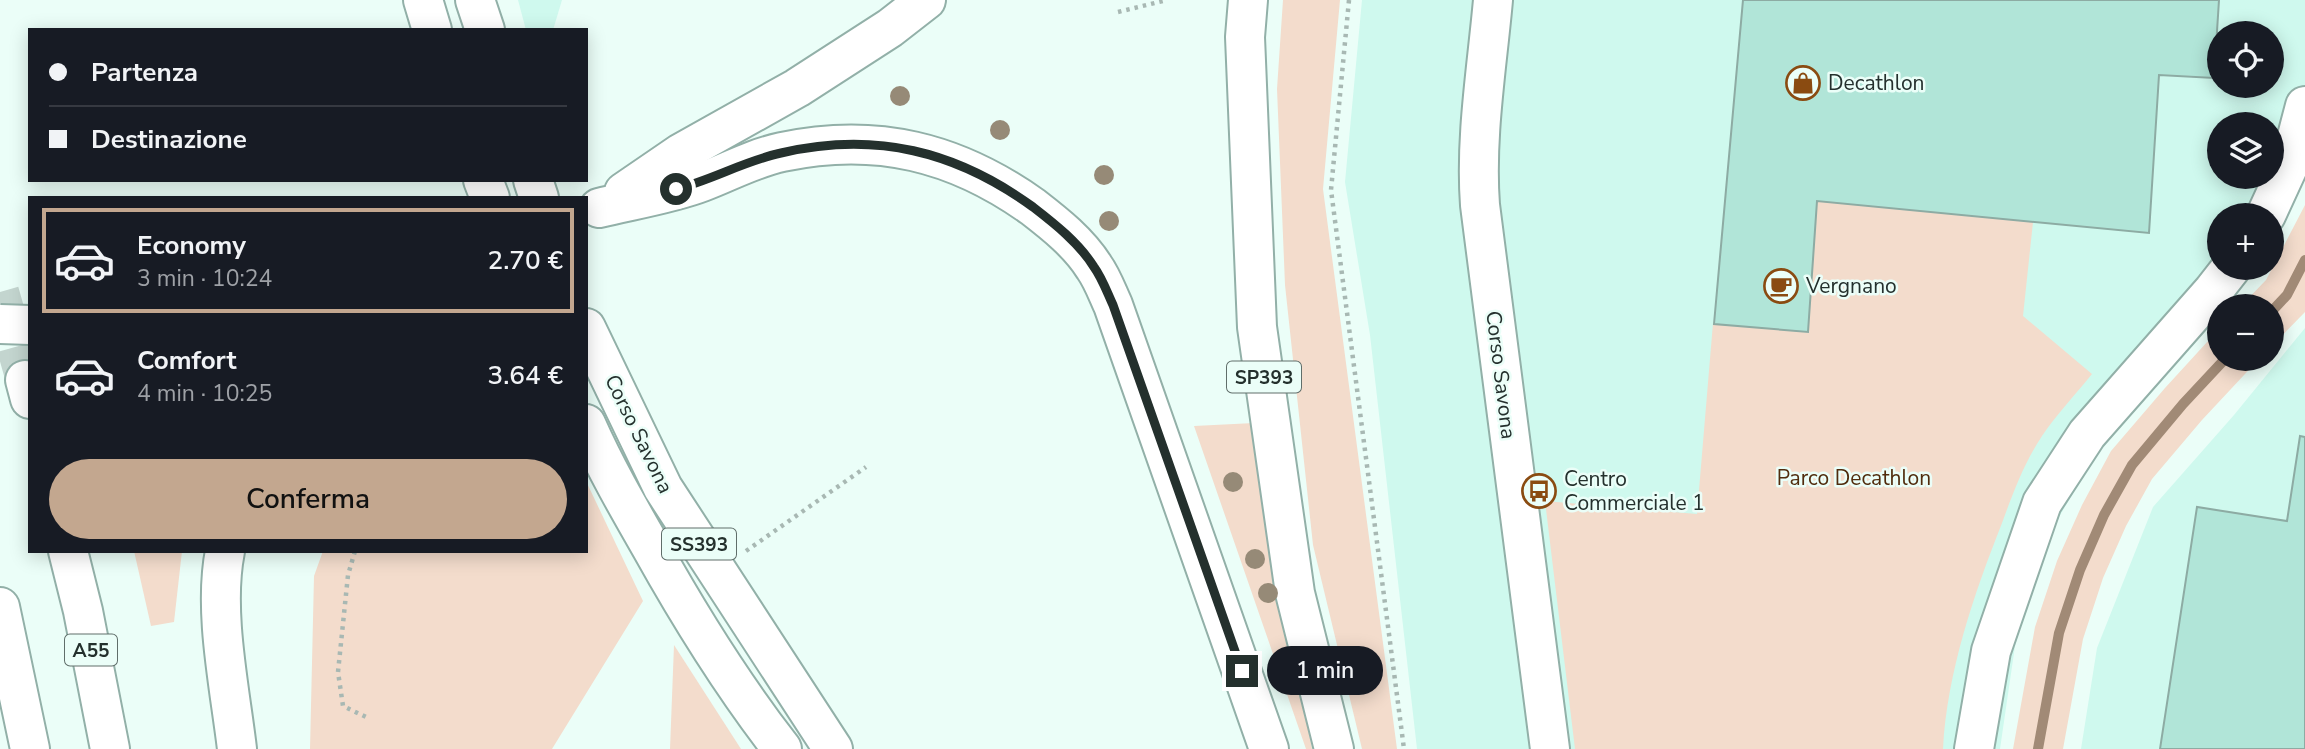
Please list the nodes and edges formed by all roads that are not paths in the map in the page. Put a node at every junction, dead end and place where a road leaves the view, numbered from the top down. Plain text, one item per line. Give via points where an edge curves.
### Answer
1 (423, 0) edge
2 (475, 0) edge
3 (926, 0) edge
4 (1248, 0) edge
5 (1493, 0) edge
6 (431, 28) edge
7 (484, 28) edge
8 (2305, 106) edge
9 (2272, 203) edge
10 (593, 212) edge
11 (2221, 280) edge
12 (0, 324) edge
13 (28, 325) edge
14 (588, 332) edge
15 (588, 428) edge
16 (68, 553) edge
17 (225, 553) edge
18 (0, 607) edge
19 (774, 740) edge
20 (30, 749) edge
21 (110, 749) edge
22 (237, 749) edge
23 (833, 749) edge
24 (1269, 749) edge
25 (1334, 749) edge
26 (1550, 749) edge
27 (1974, 749) edge

1 - 6 main road
2 - 7 main road
3 - 10 main road via 797,88 681,153
4 - 25 main road, SP393 via 1245,37 1257,327 1295,593
5 - 26 main road, Corso Savona via 1478,180
8 - 9 main road via 2290,163
10 - 24 main road via 701,183 739,164 782,152 862,144 903,147 942,158 981,174 1043,215 1094,266 1113,305
11 - 27 main road via 2087,434 2042,502 1991,652
12 - 13 main road, bridge
14 - 23 main road, Corso Savona / SS393 via 663,488
15 - 19 main road, Corso Savona / SS393 via 687,611
16 - 21 main road, A55
17 - 22 main road via 222,625
18 - 20 main road

